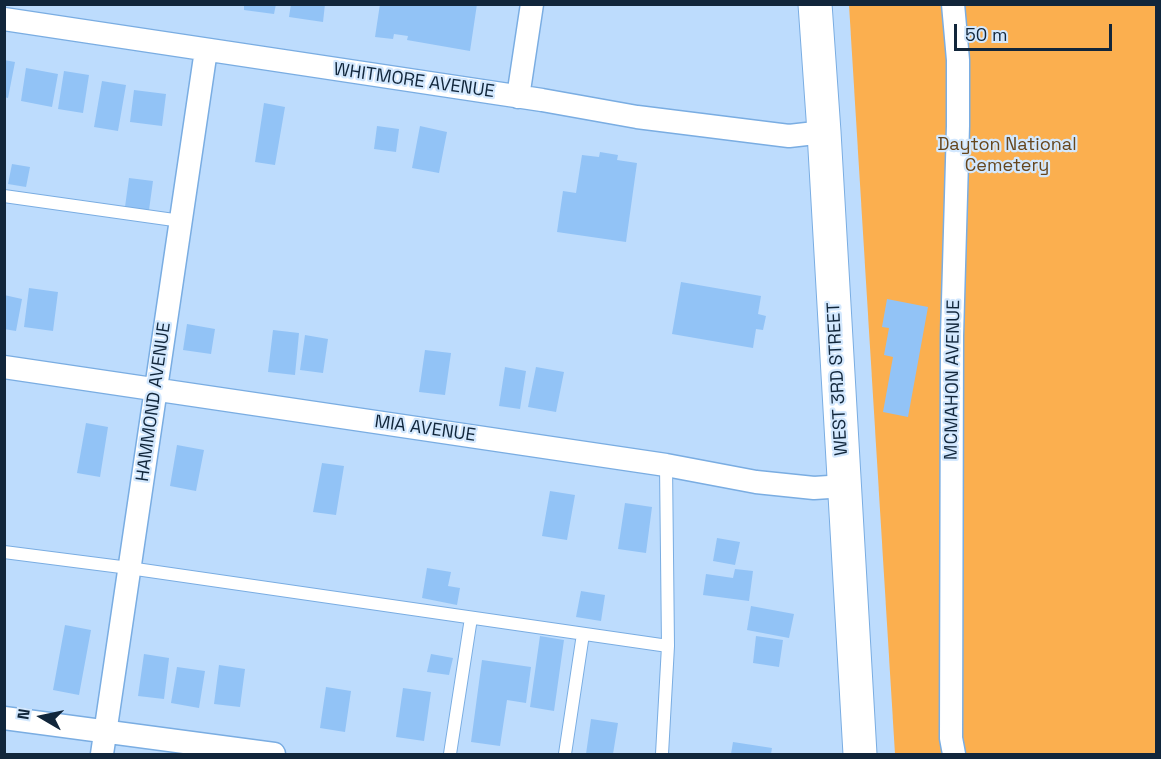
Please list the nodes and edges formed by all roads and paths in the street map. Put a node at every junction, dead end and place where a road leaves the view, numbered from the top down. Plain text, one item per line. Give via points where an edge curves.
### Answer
1 (532, 4) edge
2 (814, 4) edge
3 (953, 4) edge
4 (4, 19) edge
5 (206, 50) junction
6 (518, 97) junction
7 (824, 132) junction
8 (4, 196) edge
9 (180, 221) junction
10 (4, 367) edge
11 (156, 389) junction
12 (666, 465) junction
13 (845, 486) junction
14 (4, 552) edge
15 (129, 568) junction
16 (471, 618) junction
17 (583, 634) junction
18 (668, 646) junction
19 (4, 718) edge
20 (105, 732) junction
21 (102, 754) edge
22 (274, 754) edge
23 (450, 754) edge
24 (565, 754) edge
25 (662, 754) edge
26 (860, 754) edge
27 (954, 754) edge

1 - 6 street
2 - 7 main road, WEST 3RD STREET
3 - 27 street, MCMAHON AVENUE via 958,60 952,336
4 - 5 street, WHITMORE AVENUE
5 - 6 street, WHITMORE AVENUE
5 - 9 street, HAMMOND AVENUE
6 - 7 street, WHITMORE AVENUE via 789,136
7 - 13 main road, WEST 3RD STREET
8 - 9 lane
9 - 11 street, HAMMOND AVENUE
10 - 11 street, MIA AVENUE
11 - 12 street, MIA AVENUE
11 - 15 street, HAMMOND AVENUE
12 - 13 street, MIA AVENUE via 785,486
12 - 18 lane
13 - 26 main road, WEST 3RD STREET
14 - 15 lane
15 - 16 lane
15 - 20 street, HAMMOND AVENUE
16 - 17 lane
16 - 23 lane
17 - 18 lane
17 - 24 lane
18 - 25 lane
19 - 20 street
20 - 21 street, HAMMOND AVENUE
20 - 22 street

